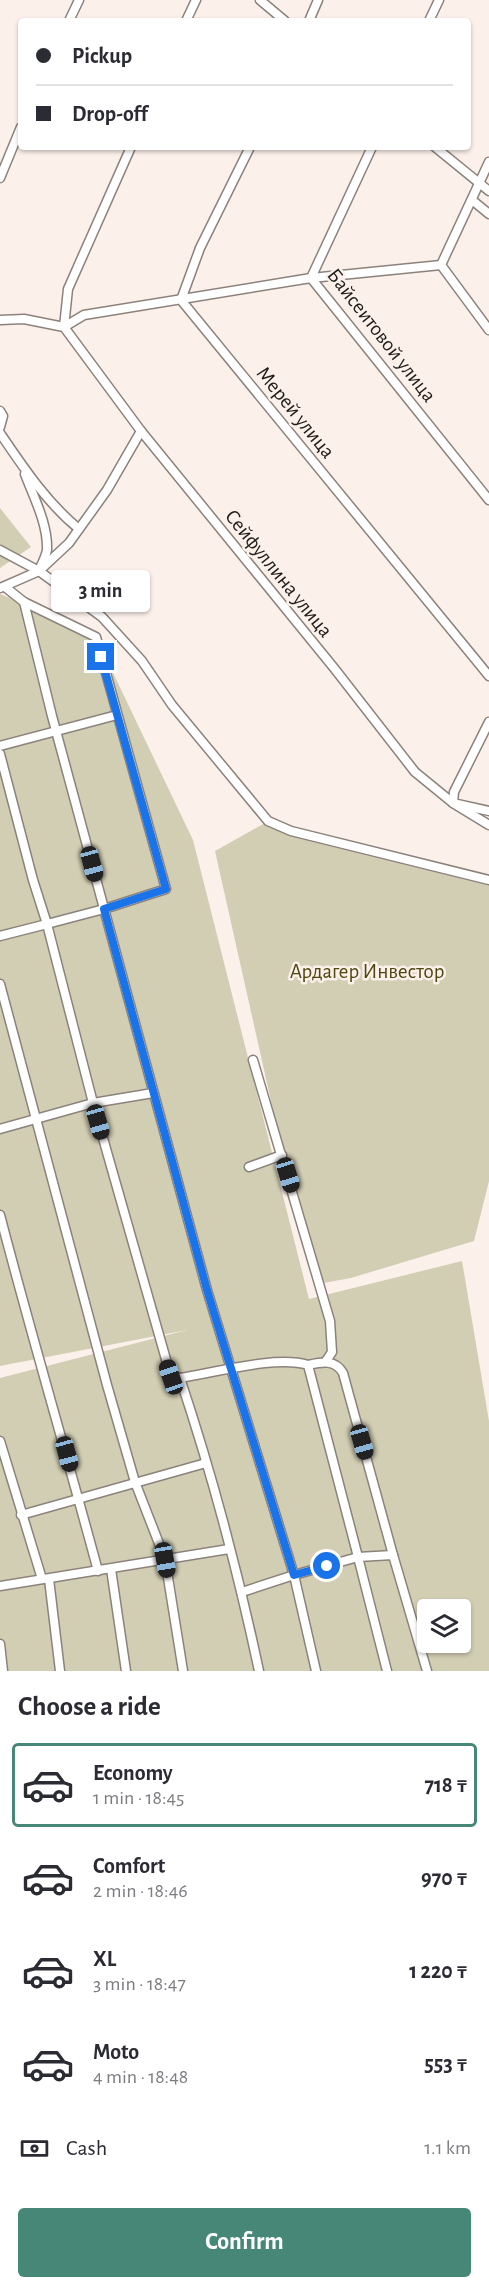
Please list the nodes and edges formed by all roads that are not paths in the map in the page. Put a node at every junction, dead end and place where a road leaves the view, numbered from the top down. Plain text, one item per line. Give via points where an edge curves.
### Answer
1 (79, 0) edge
2 (196, 0) edge
3 (260, 0) edge
4 (318, 0) edge
5 (439, 0) edge
6 (70, 18) edge
7 (187, 18) edge
8 (281, 18) edge
9 (310, 18) edge
10 (430, 18) edge
11 (18, 135) edge
12 (130, 150) edge
13 (248, 150) edge
14 (371, 150) edge
15 (439, 150) edge
16 (489, 162) edge
17 (0, 178) edge
18 (479, 183) junction
19 (489, 191) edge
20 (472, 200) junction
21 (489, 214) edge
22 (441, 265) junction
23 (311, 278) junction
24 (181, 300) junction
25 (0, 320) edge
26 (64, 327) junction
27 (489, 330) edge
28 (0, 411) edge
29 (0, 427) edge
30 (141, 431) junction
31 (0, 433) edge
32 (21, 465) junction
33 (489, 501) edge
34 (79, 529) junction
35 (0, 550) edge
36 (39, 571) junction
37 (3, 588) edge
38 (24, 602) junction
39 (489, 676) edge
40 (117, 715) junction
41 (489, 722) edge
42 (56, 731) junction
43 (0, 746) edge
44 (0, 754) edge
45 (453, 803) junction
46 (489, 811) edge
47 (489, 825) edge
48 (489, 880) edge
49 (104, 909) junction
50 (47, 924) junction
51 (0, 936) edge
52 (0, 984) edge
53 (253, 1060) dead end
54 (153, 1093) junction
55 (93, 1103) junction
56 (36, 1120) junction
57 (0, 1129) edge
58 (282, 1155) junction
59 (249, 1167) dead end
60 (0, 1215) edge
61 (326, 1361) junction
62 (308, 1365) junction
63 (232, 1370) junction
64 (180, 1378) junction
65 (0, 1441) edge
66 (206, 1463) junction
67 (135, 1482) junction
68 (79, 1498) junction
69 (21, 1515) junction
70 (229, 1549) junction
71 (393, 1555) junction
72 (358, 1557) junction
73 (165, 1560) junction
74 (111, 1569) junction
75 (98, 1571) junction
76 (294, 1575) junction
77 (46, 1579) junction
78 (0, 1586) edge
79 (243, 1592) junction
80 (0, 1644) edge
81 (3, 1671) edge
82 (60, 1671) edge
83 (126, 1671) edge
84 (183, 1671) edge
85 (259, 1671) edge
86 (316, 1671) edge
87 (387, 1671) edge
88 (427, 1671) edge

1 - 6 street
2 - 7 street
3 - 8 street
4 - 9 street
5 - 10 street
11 - 17 street
12 - 26 street via 68,289
13 - 24 street via 200,248
14 - 23 street, Байсеитовой улица
15 - 18 street
16 - 18 street
18 - 19 street
18 - 20 street
20 - 21 street
20 - 22 street
22 - 23 street
22 - 27 street
23 - 24 street
23 - 33 street, Байсеитовой улица
24 - 26 street via 84,315
24 - 39 street, Мерей улица
25 - 26 street via 24,319
26 - 30 street, Сейфуллина улица
28 - 29 street
30 - 34 street
30 - 45 street, Сейфуллина улица via 415,772
31 - 32 street
32 - 34 street via 63,516
32 - 36 street via 45,536 47,551
34 - 36 street
35 - 36 street
36 - 37 street
36 - 48 street via 102,617 142,660 172,705 268,821 291,831
37 - 38 street
38 - 40 street via 96,638
38 - 42 street
40 - 42 street
40 - 49 street via 166,889
41 - 45 street via 454,792
42 - 43 street
42 - 49 street
44 - 50 street
45 - 46 street, Сейфуллина улица
45 - 47 street
49 - 50 street
49 - 54 street
50 - 51 street
50 - 55 street
52 - 56 street
53 - 58 street
54 - 55 street
54 - 63 street
55 - 56 street
55 - 64 street via 162,1351 171,1377
56 - 57 street
56 - 67 street
58 - 59 street
58 - 61 street via 330,1321 332,1352
60 - 68 street
61 - 62 street
61 - 71 street via 343,1373
62 - 63 street via 279,1361
62 - 72 street
63 - 64 street
63 - 76 street
64 - 66 street
65 - 69 street
66 - 67 street
66 - 70 street
67 - 68 street
67 - 73 street
68 - 69 street
68 - 75 street
69 - 77 street
70 - 73 street
70 - 79 street
71 - 72 street
71 - 88 street
72 - 76 street
72 - 87 street
73 - 74 street
73 - 84 street
74 - 75 street
74 - 83 street
75 - 77 street
76 - 79 street
76 - 86 street
77 - 78 street
77 - 82 street
79 - 85 street
80 - 81 street

